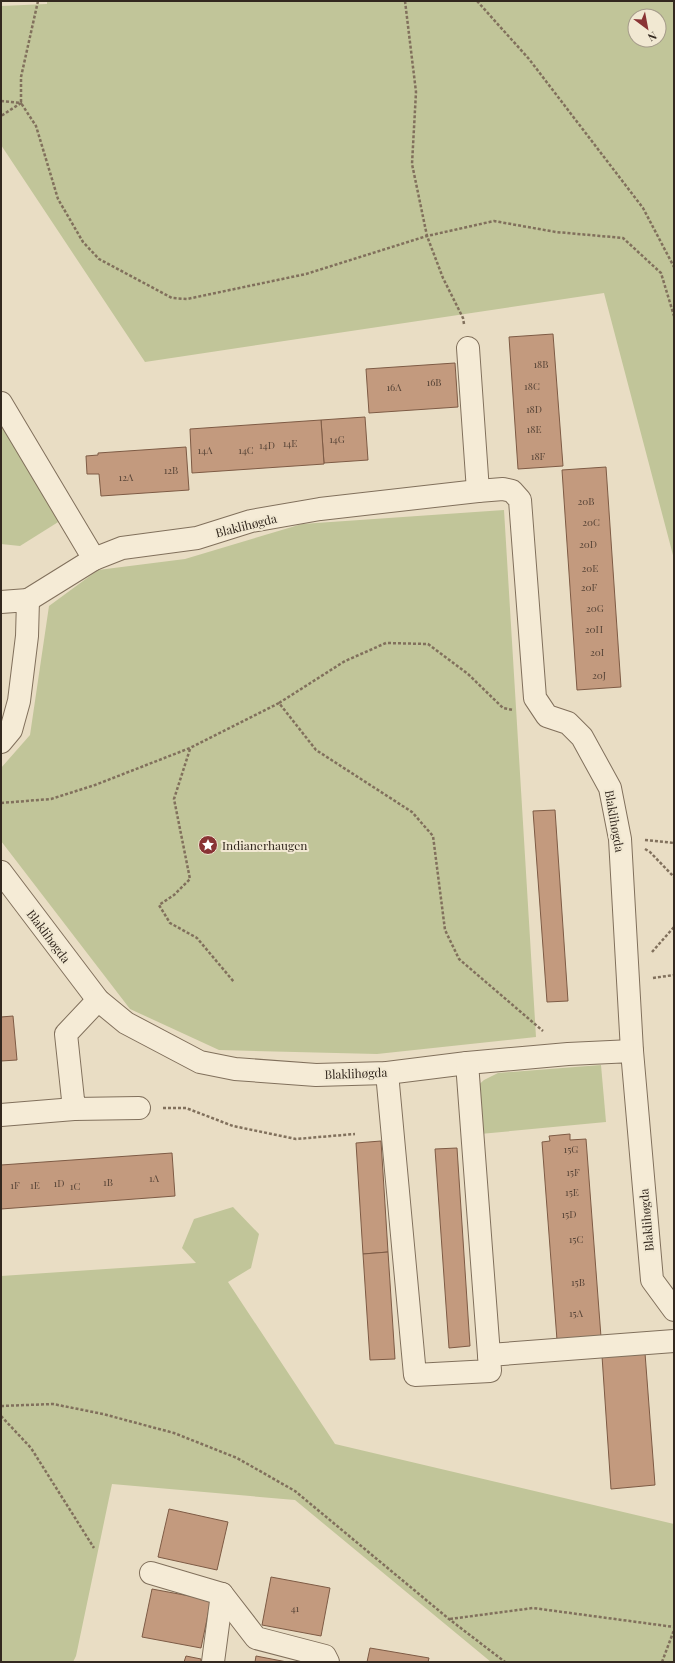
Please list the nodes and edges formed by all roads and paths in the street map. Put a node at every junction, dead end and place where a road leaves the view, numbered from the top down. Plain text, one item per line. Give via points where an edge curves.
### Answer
1 (38, 1) edge
2 (405, 1) edge
3 (477, 1) edge
4 (1, 101) edge
5 (21, 103) junction
6 (1, 116) edge
7 (427, 236) junction
8 (674, 267) edge
9 (674, 316) edge
10 (468, 348) joint
11 (1, 403) edge
12 (478, 491) junction
13 (94, 559) junction
14 (28, 600) junction
15 (1, 602) edge
16 (279, 703) junction
17 (548, 716) junction
18 (1, 742) edge
19 (190, 748) junction
20 (1, 803) edge
21 (620, 838) junction
22 (674, 843) edge
23 (1, 872) edge
24 (674, 877) edge
25 (234, 982) dead end
26 (98, 1000) junction
27 (632, 1051) junction
28 (568, 1054) junction
29 (467, 1063) junction
30 (387, 1073) junction
31 (139, 1108) joint
32 (74, 1109) junction
33 (1, 1115) edge
34 (355, 1134) dead end
35 (674, 1310) edge
36 (674, 1341) edge
37 (489, 1355) junction
38 (1, 1406) edge
39 (1, 1416) edge
40 (94, 1548) dead end
41 (151, 1573) dead end
42 (222, 1594) junction
43 (449, 1619) junction
44 (674, 1629) edge
45 (326, 1660) edge
46 (213, 1662) edge
47 (505, 1662) edge
48 (662, 1662) edge

1 - 5 path via 21,77
2 - 7 path via 416,92 412,164
3 - 8 path via 529,59 643,208
4 - 5 path
5 - 6 path
5 - 7 path via 36,126 58,199 83,242 100,259 172,298 187,299 306,274
7 - 9 path via 494,221 556,232 623,238 661,273
7 - 10 path via 443,278 463,318
10 - 12 street
11 - 13 street
12 - 13 street, Blaklihøgda via 320,509 251,521 197,538 122,548
12 - 17 street, Blaklihøgda via 503,489 512,491 520,500 535,698
13 - 14 street, Blaklihøgda
14 - 15 street, Blaklihøgda
14 - 18 street via 27,636 19,701 11,730
16 - 17 path via 345,661 386,642 428,644 468,674 503,708
16 - 19 path
16 - 28 path via 316,750 412,812 433,836 445,930 459,958
17 - 21 street, Blaklihøgda via 568,723 582,737 610,788
19 - 20 path via 95,785 51,799
19 - 25 path via 174,799 190,879 159,905 170,924 196,938
21 - 22 path
21 - 24 path via 650,852
21 - 27 street, Blaklihøgda
23 - 26 street, Blaklihøgda
26 - 30 street, Blaklihøgda via 126,1023 200,1062 235,1069 316,1075
26 - 32 street via 66,1034
27 - 28 street, Blaklihøgda
27 - 35 street, Blaklihøgda via 652,1280
28 - 29 street, Blaklihøgda
29 - 30 street, Blaklihøgda
29 - 37 street
30 - 37 street via 414,1375 490,1371
31 - 32 street
31 - 34 path via 186,1108 233,1126 296,1139
32 - 33 street
36 - 37 street
38 - 43 path via 53,1404 103,1414 174,1433 237,1458 295,1491
39 - 40 path via 31,1448
41 - 42 street
42 - 45 street via 256,1638
42 - 46 street
43 - 44 path via 533,1608
43 - 47 path
44 - 48 path

